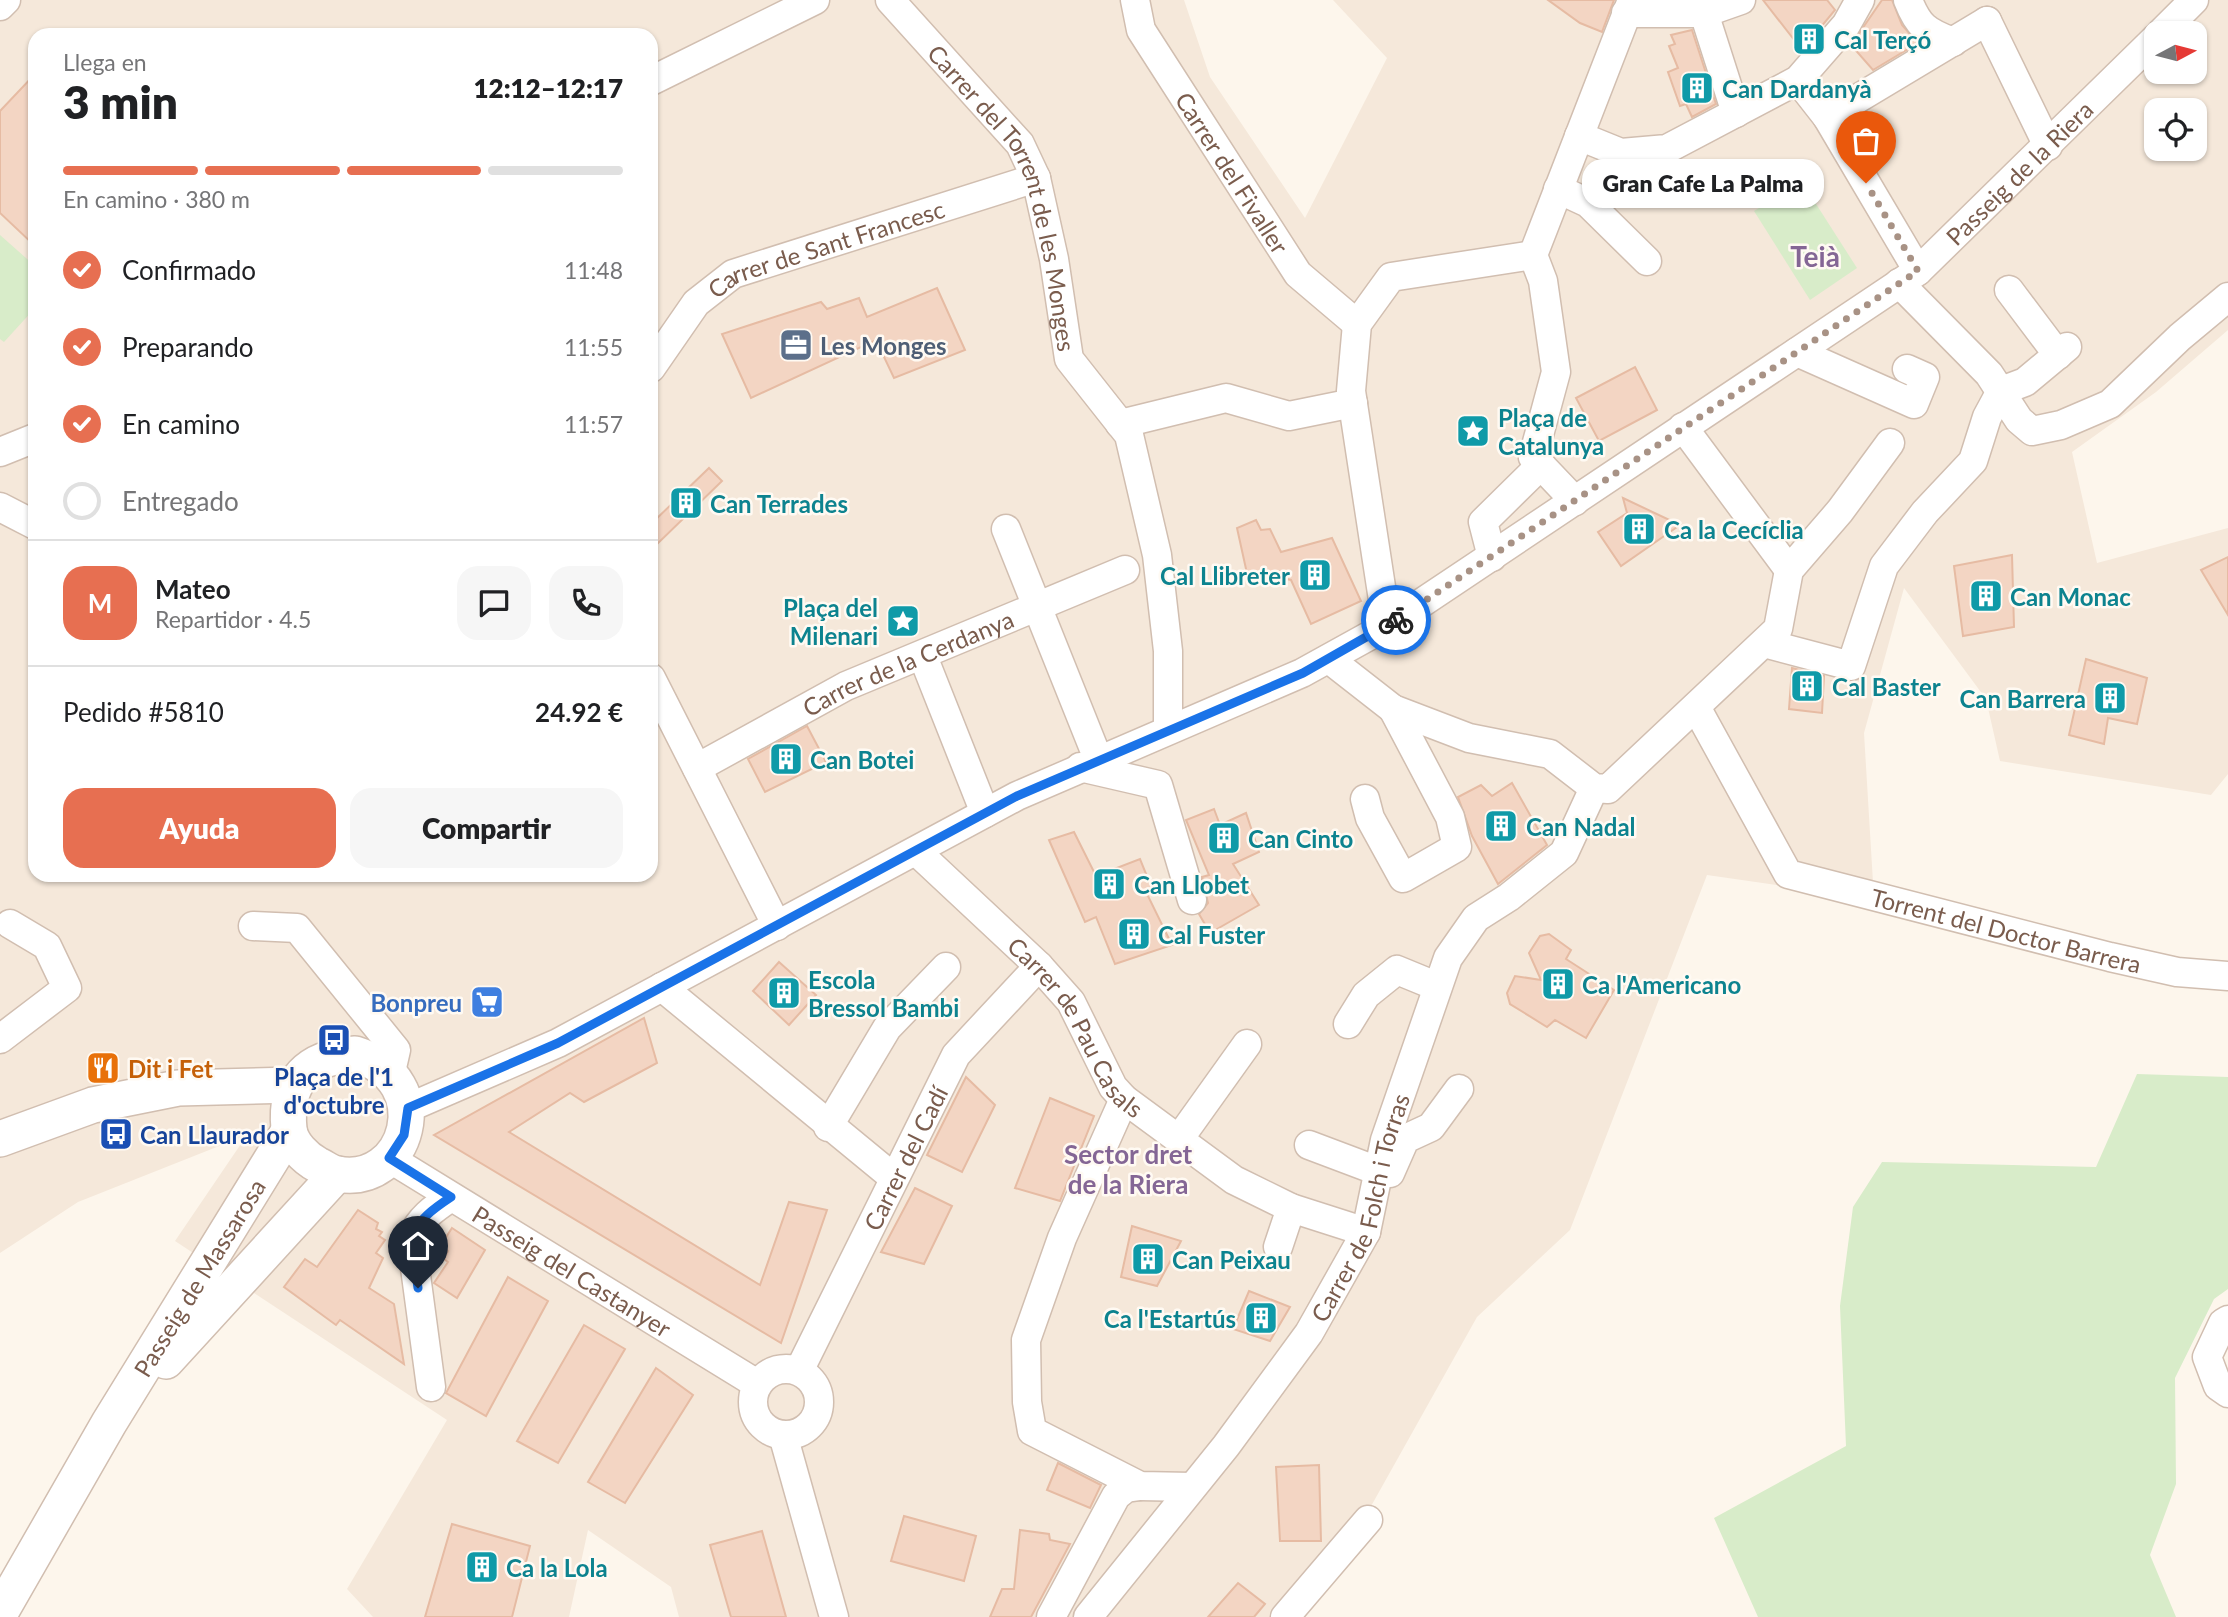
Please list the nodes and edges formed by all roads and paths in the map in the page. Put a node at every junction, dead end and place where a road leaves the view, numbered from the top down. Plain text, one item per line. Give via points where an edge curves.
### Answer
1 (6, 0) edge
2 (815, 0) edge
3 (890, 0) edge
4 (1135, 0) edge
5 (1741, 0) edge
6 (1860, 0) edge
7 (1908, 0) edge
8 (2194, 0) edge
9 (0, 6) edge
10 (1629, 6) edge
11 (1988, 10) edge
12 (1704, 13) junction
13 (2173, 21) edge
14 (1952, 41) junction
15 (2144, 50) edge
16 (658, 78) edge
17 (1798, 80) junction
18 (1736, 113) junction
19 (1827, 117) junction
20 (1578, 136) junction
21 (2048, 146) junction
22 (1035, 178) junction
23 (1558, 189) junction
24 (1533, 255) junction
25 (1647, 261) dead end
26 (1909, 277) junction
27 (2009, 290) dead end
28 (2228, 297) edge
29 (1357, 324) junction
30 (1797, 352) junction
31 (658, 358) edge
32 (1907, 369) dead end
33 (2001, 391) junction
34 (1353, 403) junction
35 (1120, 424) junction
36 (1684, 427) junction
37 (28, 441) edge
38 (1890, 443) dead end
39 (0, 452) edge
40 (1541, 465) junction
41 (1575, 502) junction
42 (0, 507) edge
43 (28, 521) edge
44 (1006, 529) dead end
45 (1492, 557) junction
46 (1125, 570) dead end
47 (1789, 570) junction
48 (1037, 605) junction
49 (1387, 626) junction
50 (1764, 643) junction
51 (1329, 659) junction
52 (926, 664) dead end
53 (658, 692) edge
54 (1696, 707) junction
55 (1393, 709) junction
56 (1168, 729) junction
57 (1089, 763) junction
58 (697, 768) junction
59 (1601, 788) junction
60 (1365, 799) dead end
61 (985, 813) junction
62 (916, 851) junction
63 (1192, 900) dead end
64 (253, 926) dead end
65 (777, 926) junction
66 (3, 927) edge
67 (1039, 965) junction
68 (946, 967) dead end
69 (2228, 976) edge
70 (1436, 986) junction
71 (662, 988) junction
72 (1348, 1024) dead end
73 (0, 1039) edge
74 (1247, 1044) dead end
75 (391, 1072) junction
76 (293, 1085) junction
77 (1459, 1089) dead end
78 (1124, 1099) junction
79 (408, 1108) junction
80 (828, 1127) junction
81 (289, 1131) junction
82 (0, 1139) edge
83 (1179, 1139) junction
84 (1309, 1145) dead end
85 (389, 1158) junction
86 (1378, 1171) junction
87 (337, 1174) junction
88 (894, 1178) junction
89 (451, 1197) junction
90 (1291, 1208) junction
91 (1369, 1223) junction
92 (1278, 1247) dead end
93 (2228, 1320) edge
94 (799, 1371) junction
95 (758, 1384) junction
96 (431, 1387) dead end
97 (2228, 1393) edge
98 (109, 1423) junction
99 (783, 1435) junction
100 (1140, 1486) junction
101 (1192, 1488) junction
102 (1368, 1520) dead end
103 (0, 1614) edge
104 (834, 1617) edge
105 (1051, 1617) edge
106 (1088, 1617) edge
107 (1284, 1617) edge

1 - 9 street
2 - 16 street
3 - 22 street, Carrer del Torrent de les Monges via 1020,144
4 - 29 street, Carrer del Fivaller via 1141,30 1171,81 1298,274
5 - 12 street
6 - 17 street via 1846,25
7 - 14 street via 1916,22
8 - 13 street
10 - 12 street
10 - 20 street
11 - 14 street
11 - 21 street
12 - 18 street
14 - 19 street
15 - 21 street, Passeig de la Riera
17 - 18 street
17 - 19 street
18 - 20 street via 1667,149 1621,153
19 - 26 street
20 - 23 street
21 - 26 street, Passeig de la Riera
22 - 31 street, Carrer de Sant Francesc via 733,274 696,303
22 - 35 street, Carrer del Torrent de les Monges via 1054,259 1069,359
23 - 24 street
23 - 25 street via 1588,203
24 - 29 street via 1391,277
24 - 40 street via 1543,281 1556,372 1533,457
26 - 30 street, Passeig de la Riera
26 - 33 street
27 - 33 street via 2062,351 2025,382
28 - 33 street via 2110,404 2061,425 2032,431
29 - 34 street
30 - 32 street via 1914,404 1925,377
30 - 36 street, Passeig de la Riera
33 - 50 street via 1987,416 1973,461 1925,512 1884,566 1850,666
34 - 35 street via 1289,416 1226,398
34 - 49 street
35 - 56 street, Carrer del Torrent de les Monges via 1129,435 1157,555 1168,651
36 - 41 street, Passeig de la Riera
36 - 47 street
37 - 39 street
38 - 47 street via 1840,512
40 - 41 street
40 - 45 street via 1483,522
41 - 45 street, Passeig de la Riera
42 - 43 street
44 - 48 street
45 - 49 street, Passeig de la Riera
46 - 48 street, Carrer de la Cerdanya
47 - 50 street via 1778,629
48 - 57 street
48 - 58 street, Carrer de la Cerdanya via 846,686
49 - 51 street, Passeig de la Riera
50 - 54 street
51 - 55 street
51 - 56 street, Passeig de la Riera
52 - 61 street
53 - 58 street
54 - 59 street
54 - 69 street, Torrent del Doctor Barrera via 1788,874 2124,960 2177,972
55 - 59 street via 1469,738 1550,754
55 - 60 street via 1450,817 1457,847 1403,878 1370,818
56 - 57 street, Passeig de la Riera
57 - 61 street, Passeig de la Riera
57 - 63 street via 1158,785
58 - 65 street
59 - 70 street, Carrer de Folch i Torras via 1564,853 1476,918 1448,958
61 - 62 street, Passeig de la Riera
62 - 65 street, Passeig de la Riera
62 - 67 street, Carrer de Pau Casals
64 - 75 street via 297,928 396,1050
65 - 71 street, Passeig de la Riera
66 - 73 street via 47,946 67,988
67 - 78 street, Carrer de Pau Casals via 1071,1002 1113,1087
67 - 88 street, Carrer del Cadí via 956,1055
68 - 80 street via 887,1028
70 - 72 street via 1397,970 1366,995
70 - 86 street, Carrer de Folch i Torras
71 - 79 street, Passeig de la Riera via 558,1043
71 - 80 street
74 - 83 street
75 - 76 street via 374,1059 330,1055 309,1067
75 - 79 street
76 - 81 street
76 - 82 street via 178,1088 93,1105
77 - 91 street via 1431,1127 1405,1139
78 - 83 street, Carrer de Pau Casals
78 - 100 street via 1039,1297 1026,1340 1027,1402 1032,1431
79 - 85 street via 404,1135
80 - 88 street
81 - 87 street via 304,1158
81 - 98 street, Passeig de Massarosa
83 - 90 street, Carrer de Pau Casals via 1234,1180
84 - 86 street
85 - 87 street via 364,1172
85 - 89 street, Passeig del Castanyer
86 - 91 street, Carrer de Folch i Torras
87 - 98 street, Passeig de Massarosa
88 - 94 street, Carrer del Cadí
89 - 95 street, Passeig del Castanyer
89 - 96 street via 430,1211 411,1238
90 - 91 street, Carrer de Pau Casals
90 - 92 street
91 - 101 street, Carrer de Folch i Torras via 1309,1334
93 - 97 street via 2207,1357 2218,1386
94 - 95 street via 776,1370
94 - 99 street via 816,1387 818,1410 805,1429
95 - 99 street via 752,1403 756,1416 770,1431
98 - 103 street, Passeig de Massarosa
99 - 104 street
100 - 101 street
100 - 105 street via 1126,1488 1116,1496
101 - 106 street, Carrer de Folch i Torras
102 - 107 street

